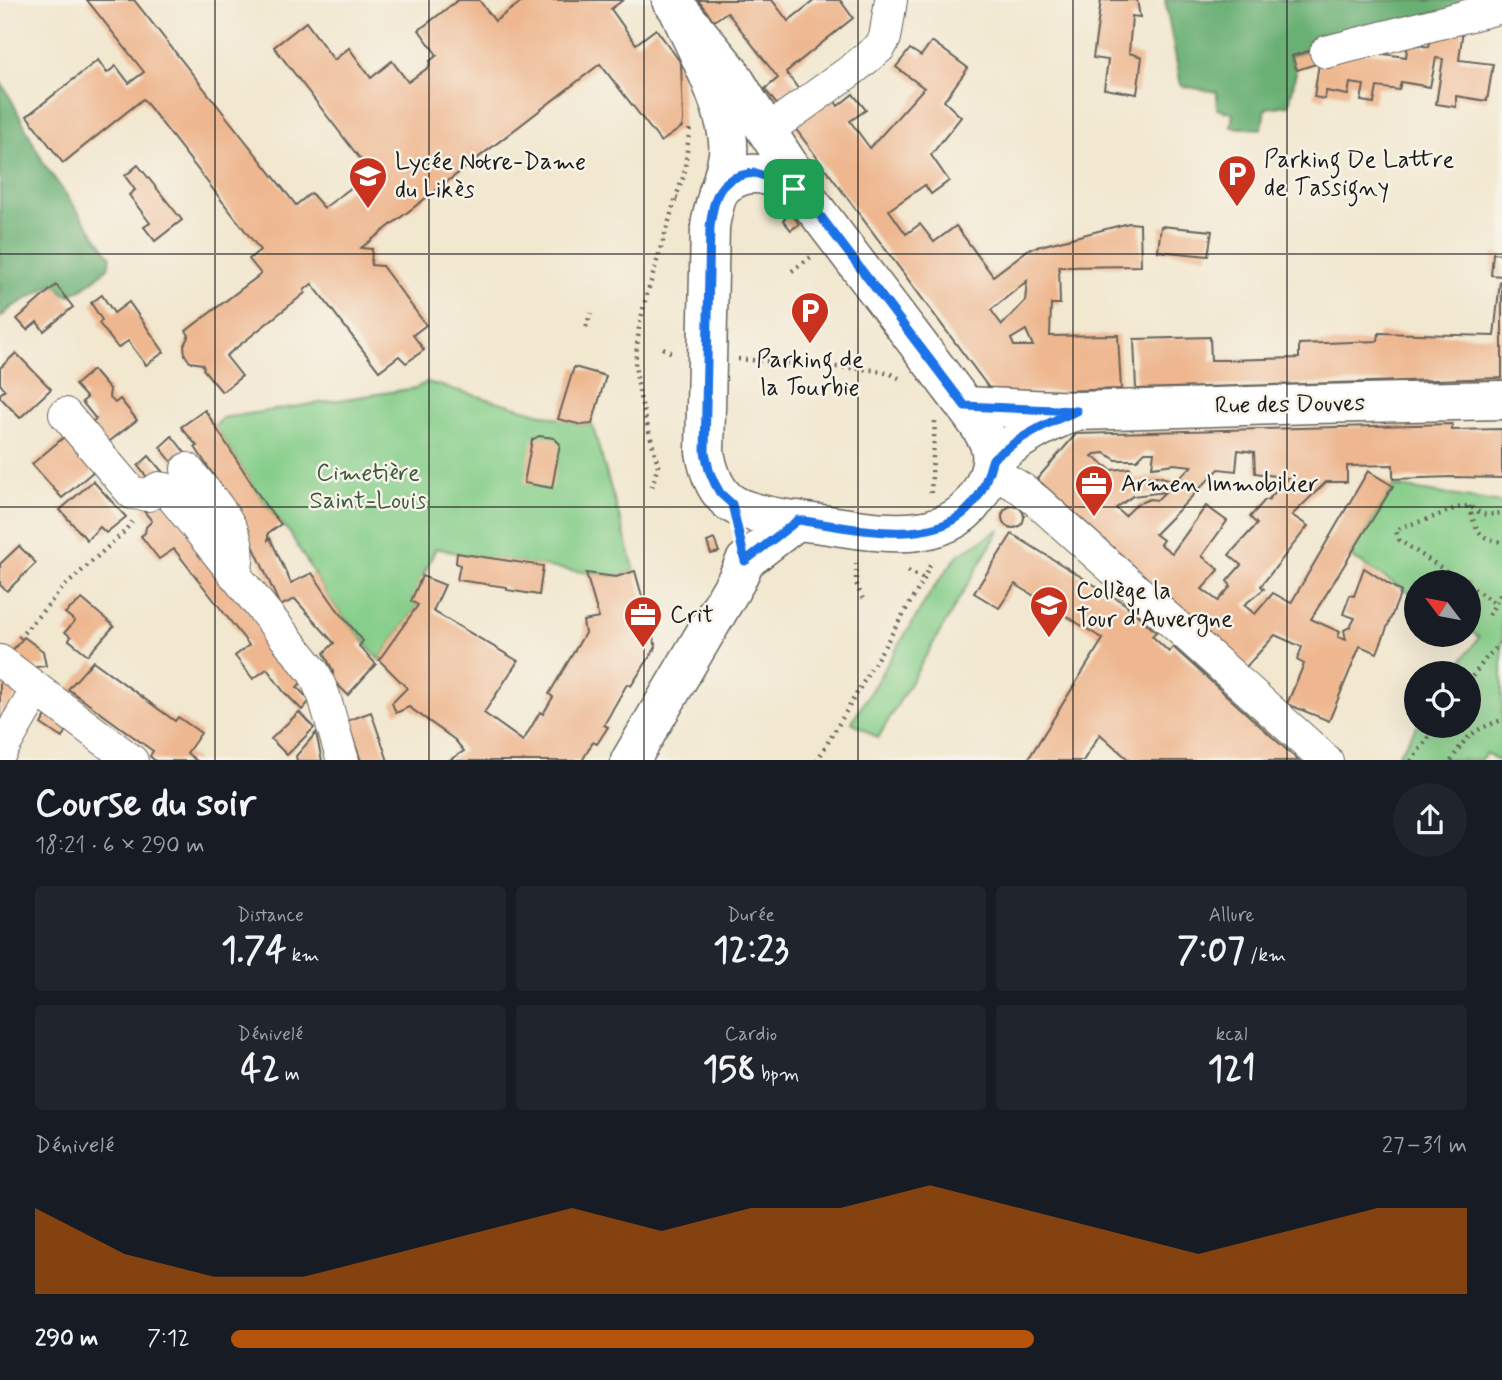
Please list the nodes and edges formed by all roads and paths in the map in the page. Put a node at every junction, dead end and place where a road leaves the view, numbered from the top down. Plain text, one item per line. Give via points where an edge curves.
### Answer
1 (891, 0) edge
2 (675, 6) edge
3 (1502, 7) edge
4 (1326, 52) dead end
5 (767, 131) junction
6 (718, 192) junction
7 (676, 197) dead end
8 (806, 197) junction
9 (808, 259) dead end
10 (792, 271) dead end
11 (591, 313) dead end
12 (586, 327) dead end
13 (707, 358) junction
14 (906, 382) dead end
15 (1502, 400) edge
16 (1077, 411) junction
17 (950, 412) junction
18 (65, 414) dead end
19 (991, 465) junction
20 (187, 469) dead end
21 (932, 486) dead end
22 (652, 487) dead end
23 (732, 504) junction
24 (1469, 506) junction
25 (1502, 513) edge
26 (798, 520) junction
27 (132, 524) dead end
28 (919, 532) junction
29 (1502, 543) edge
30 (745, 561) junction
31 (856, 565) dead end
32 (908, 570) dead end
33 (1445, 570) edge
34 (235, 575) junction
35 (924, 579) junction
36 (1502, 592) edge
37 (1481, 594) edge
38 (864, 602) dead end
39 (1495, 603) junction
40 (1489, 615) dead end
41 (1502, 642) edge
42 (10, 650) edge
43 (1481, 665) edge
44 (37, 689) junction
45 (1502, 720) edge
46 (1428, 738) edge
47 (0, 754) edge
48 (131, 760) edge
49 (343, 760) edge
50 (631, 760) edge
51 (818, 760) edge
52 (1326, 760) edge
53 (1412, 760) edge
54 (1452, 760) edge

1 - 5 street via 883,43 873,55
2 - 5 main road via 719,56
2 - 6 main road via 717,96 727,137 728,156
3 - 4 street
5 - 8 main road
6 - 8 main road via 736,176 755,173 783,182
6 - 13 main road via 710,227
7 - 22 path via 644,305 635,365 658,465
8 - 17 main road
9 - 10 path
11 - 12 path
13 - 14 path via 873,370
13 - 23 main road via 705,452 715,484
15 - 16 main road, Rue des Douves
16 - 17 main road, Rue des Douves
16 - 19 main road, Rue des Douves via 1017,440
17 - 19 main road via 989,440
17 - 21 path
18 - 34 street via 132,493 148,495 166,489
19 - 28 main road via 984,486 966,511
19 - 52 street via 1053,514
20 - 34 street via 233,529 238,555
23 - 26 main road
23 - 30 main road
24 - 25 path via 1480,514
24 - 29 path via 1480,533
24 - 33 path via 1446,510 1396,531 1399,540
26 - 28 main road
26 - 30 main road
27 - 42 path via 63,588
28 - 35 path via 932,547 933,556
30 - 50 main road
31 - 38 path via 856,583
32 - 35 path
34 - 49 street via 314,673
35 - 51 path
36 - 39 path
37 - 39 path
39 - 40 path
41 - 43 path
42 - 44 street
44 - 47 street
44 - 48 street
45 - 54 path via 1474,732
46 - 53 path

